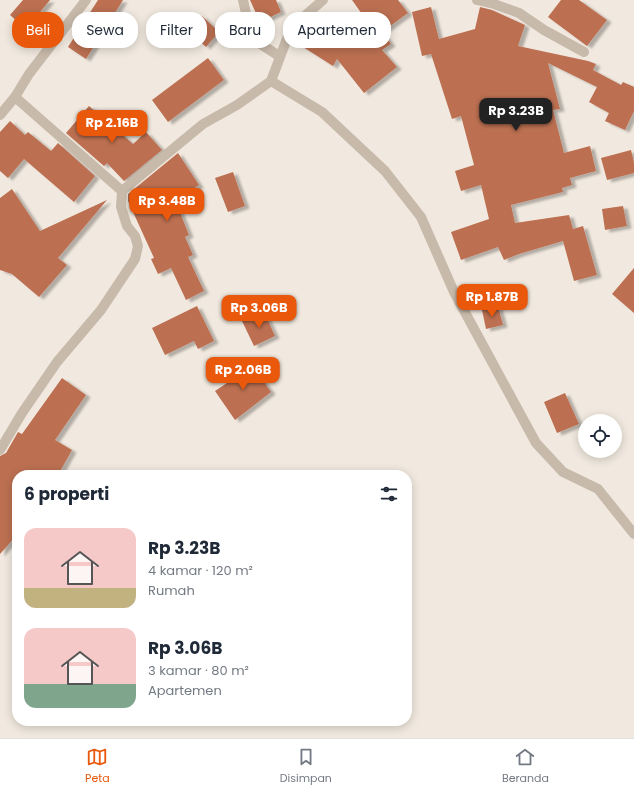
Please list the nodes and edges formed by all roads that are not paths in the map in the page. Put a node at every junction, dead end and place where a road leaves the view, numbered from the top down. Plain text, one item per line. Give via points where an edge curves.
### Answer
1 (86, 0) edge
2 (243, 0) edge
3 (323, 0) edge
4 (477, 0) edge
5 (584, 52) dead end
6 (279, 56) junction
7 (270, 81) junction
8 (15, 97) junction
9 (0, 115) edge
10 (122, 191) junction
11 (0, 450) edge
12 (634, 534) edge

1 - 8 street via 29,74
2 - 6 street via 248,22 259,43
3 - 6 street via 291,28
4 - 5 street via 519,13
6 - 7 street
7 - 10 street via 237,105 203,124
7 - 12 street via 322,112 385,172 421,217 454,292 536,443 563,472 598,489
8 - 9 street
8 - 10 street
10 - 11 street via 121,207 127,226 135,236 138,246 136,258 101,310 58,362

